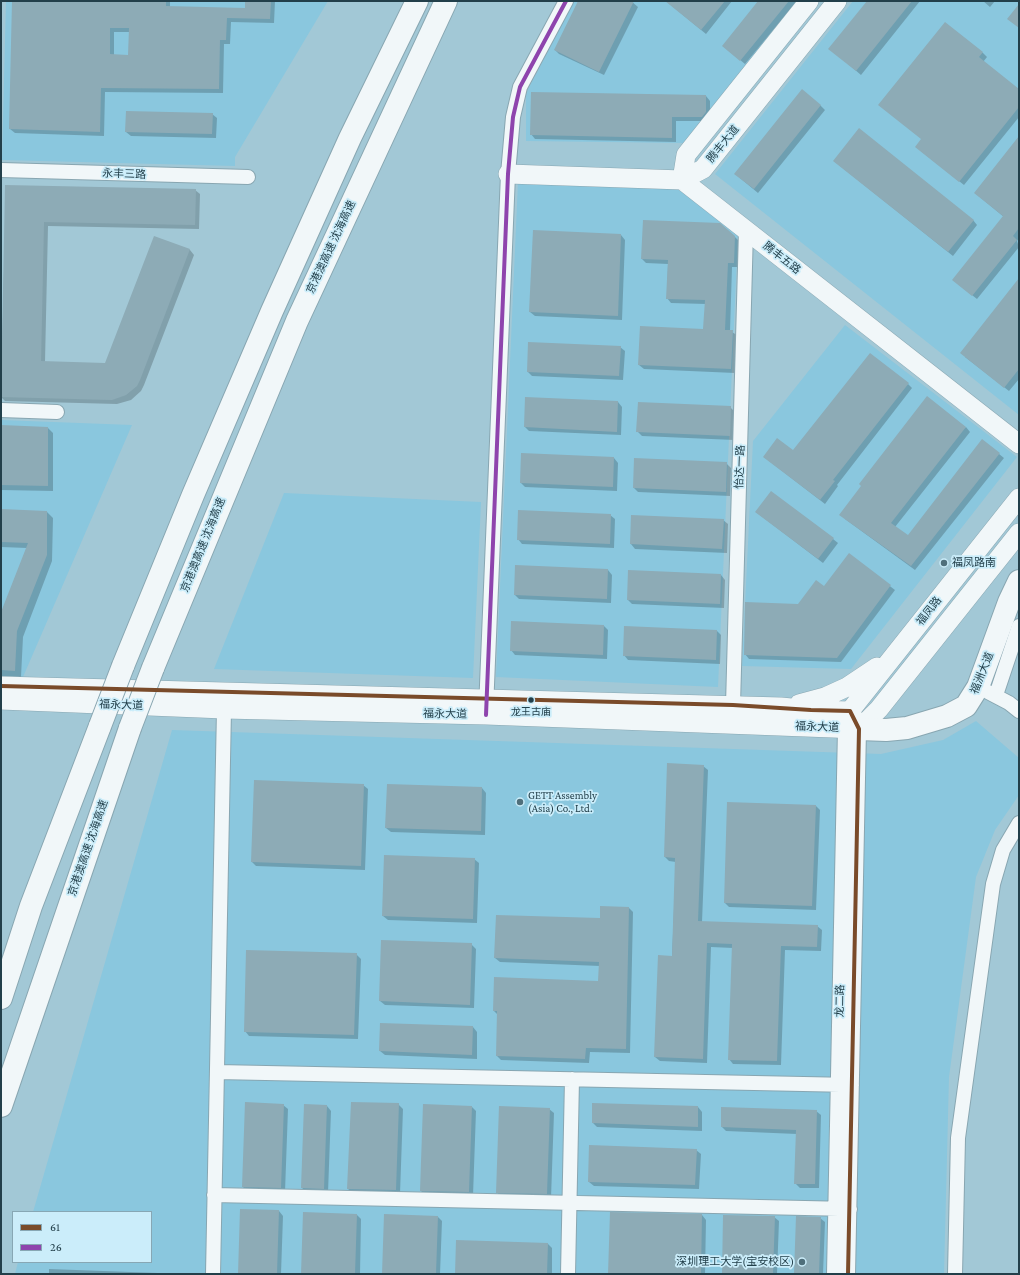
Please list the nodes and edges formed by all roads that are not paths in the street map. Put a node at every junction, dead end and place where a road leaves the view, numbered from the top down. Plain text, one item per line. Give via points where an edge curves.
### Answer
1 (417, 1) edge
2 (446, 1) edge
3 (566, 1) edge
4 (809, 1) edge
5 (837, 1) edge
6 (1, 170) edge
7 (508, 174) junction
8 (248, 178) dead end
9 (682, 180) junction
10 (746, 230) junction
11 (1, 410) edge
12 (57, 412) dead end
13 (1019, 444) edge
14 (1019, 498) edge
15 (1019, 533) edge
16 (1019, 581) edge
17 (1019, 626) edge
18 (895, 654) junction
19 (1, 686) edge
20 (987, 691) junction
21 (1, 700) edge
22 (733, 705) junction
23 (486, 707) junction
24 (781, 707) junction
25 (224, 709) junction
26 (1019, 711) edge
27 (852, 722) junction
28 (1019, 823) edge
29 (1, 998) edge
30 (217, 1072) junction
31 (572, 1079) junction
32 (845, 1085) junction
33 (1, 1106) edge
34 (214, 1195) junction
35 (570, 1203) junction
36 (843, 1209) junction
37 (213, 1274) edge
38 (568, 1274) edge
39 (834, 1274) edge
40 (848, 1274) edge
41 (955, 1274) edge

1 - 29 main road, bridge via 350,138 192,496 123,666 31,906
2 - 33 main road, 京港澳高速 沈海高速, bridge via 297,321 153,668 130,728
3 - 7 street via 520,86 513,117
4 - 9 main road, 腾丰大道 via 686,155
5 - 9 main road, 腾丰大道 via 703,169
6 - 8 street, 永丰三路
7 - 9 main road
7 - 23 street
9 - 10 main road, 腾丰五路
10 - 13 main road, 腾丰五路
10 - 22 street, 怡达一路
11 - 12 street
14 - 18 main road, 福凤路
15 - 27 main road, 福凤路 via 879,709
16 - 20 main road, 福洲大道 via 985,667
17 - 20 street
18 - 24 main road via 842,690 812,701
18 - 27 main road, 福凤路
19 - 23 main road, 福永大道
20 - 26 street
20 - 27 main road, 福洲大道 via 947,716 896,730
21 - 25 main road, 福永大道
22 - 23 main road, 福永大道
22 - 24 main road, 福永大道
23 - 25 main road, 福永大道
23 - 27 main road, 福永大道
24 - 27 main road, 福永大道 via 811,710
25 - 30 street
27 - 32 street, 龙二路
28 - 41 street via 1003,850 993,884 958,1138
30 - 31 street
30 - 34 street
31 - 32 street
31 - 35 street
32 - 36 street, 龙二路
34 - 35 street
34 - 37 street
35 - 36 street
35 - 38 street
36 - 39 street, 龙二路
36 - 40 street, 龙二路

